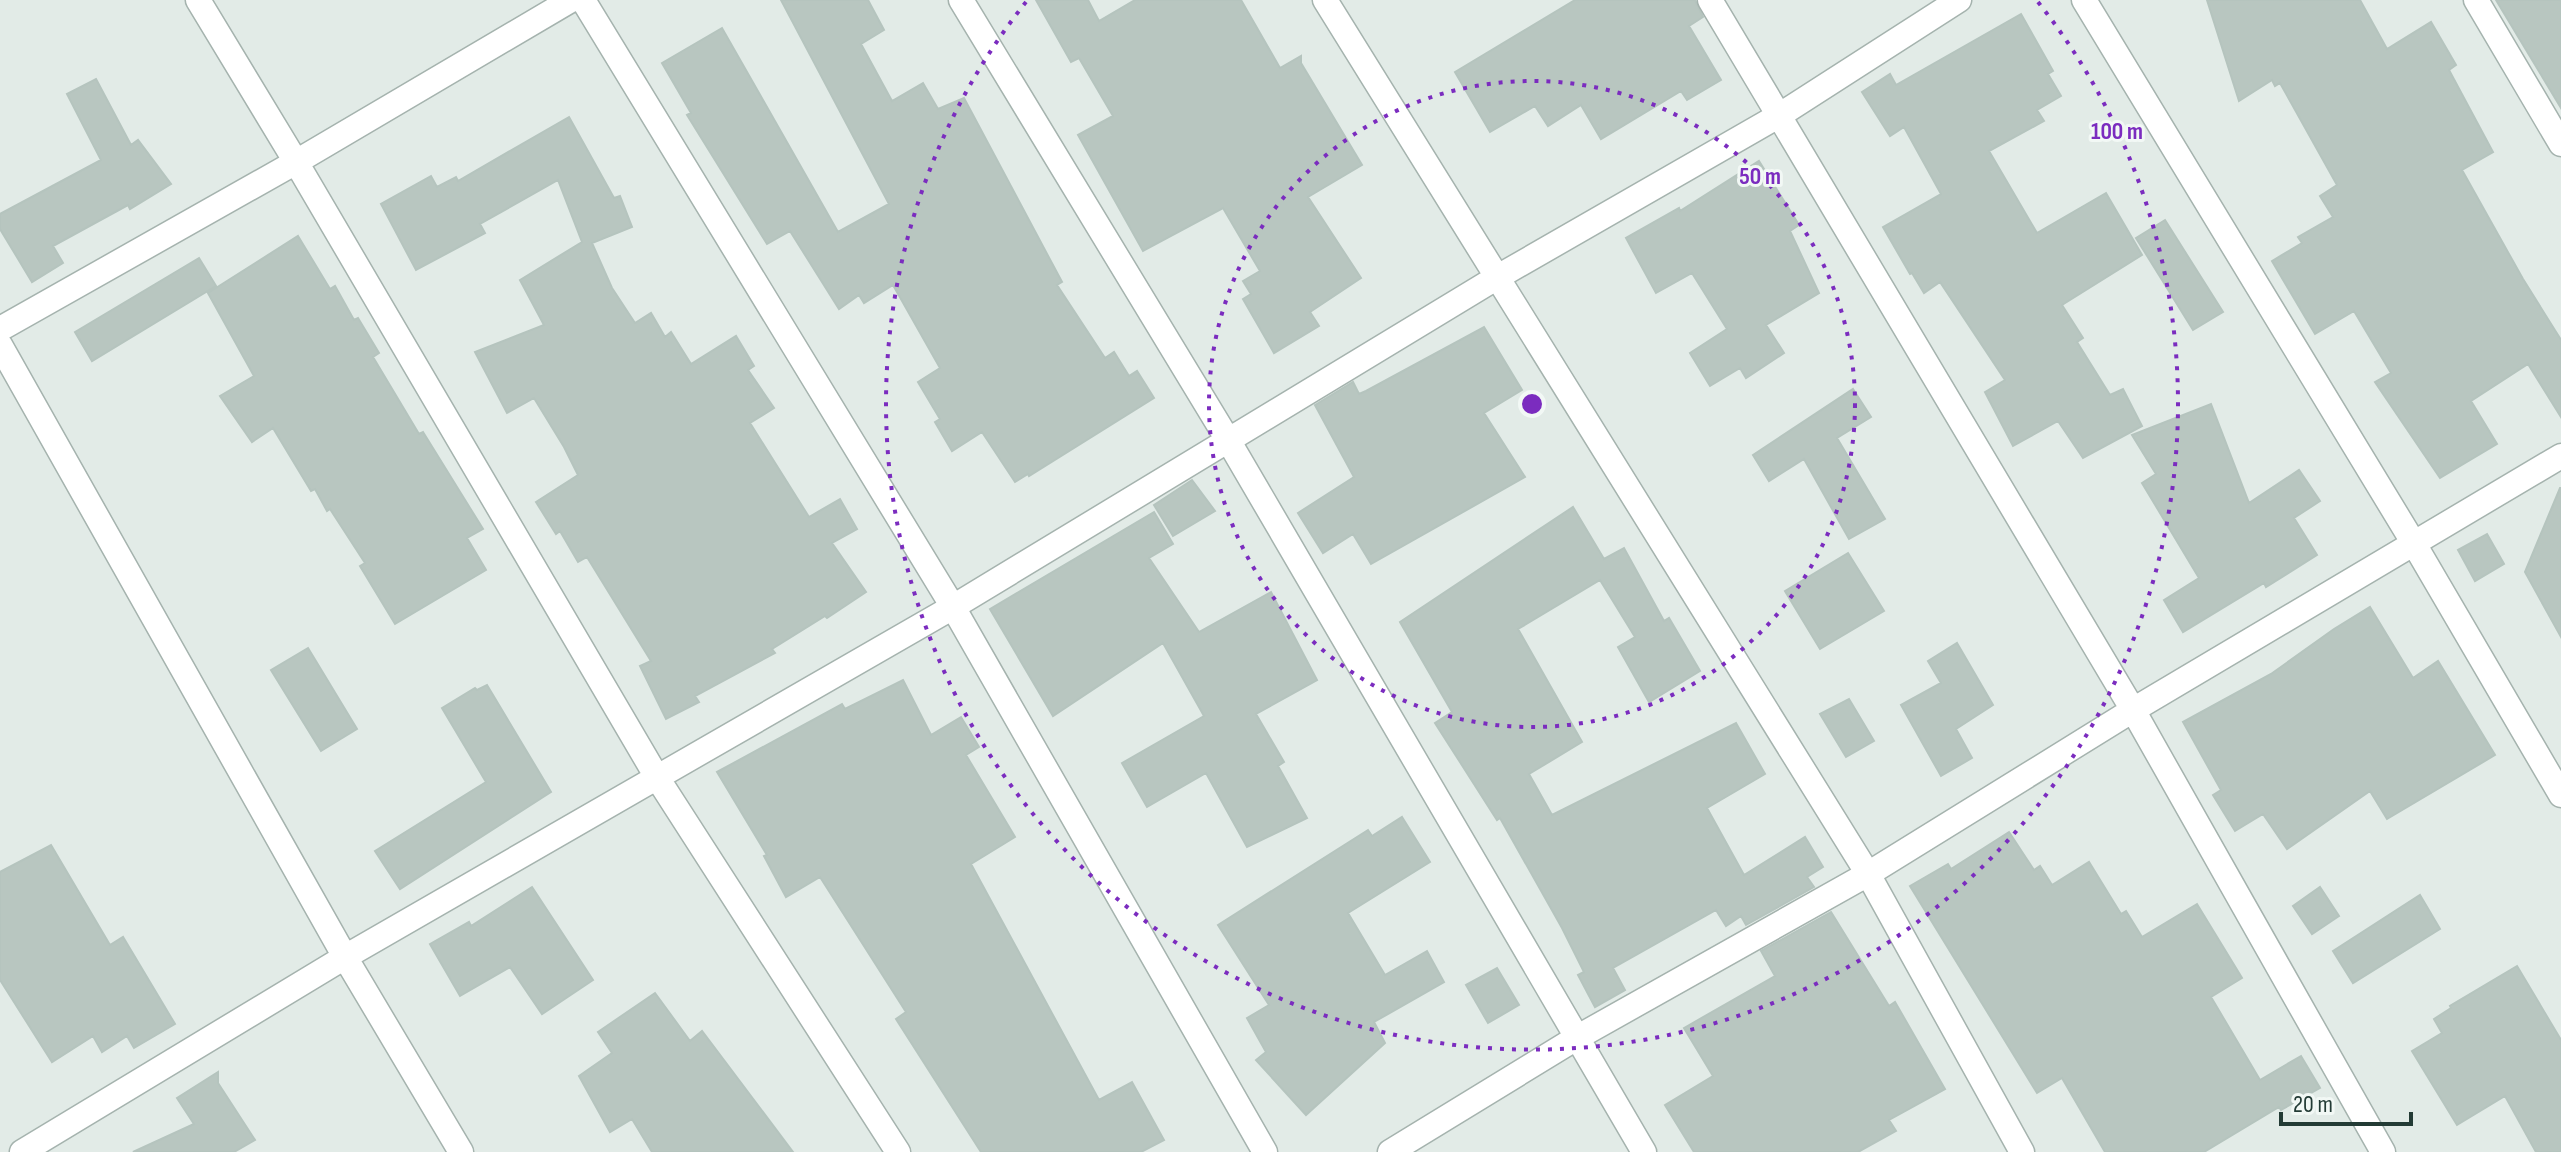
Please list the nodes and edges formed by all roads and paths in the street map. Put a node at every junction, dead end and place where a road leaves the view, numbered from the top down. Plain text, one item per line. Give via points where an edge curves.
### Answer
1 (198, 0) edge
2 (571, 0) edge
3 (583, 0) edge
4 (961, 0) edge
5 (1325, 0) edge
6 (1710, 0) edge
7 (1959, 0) edge
8 (2084, 0) edge
9 (2476, 0) edge
10 (1780, 115) junction
11 (2561, 144) edge
12 (296, 162) junction
13 (1496, 278) junction
14 (0, 329) edge
15 (0, 345) edge
16 (1228, 440) junction
17 (2561, 456) edge
18 (2413, 542) junction
19 (953, 607) junction
20 (2133, 710) junction
21 (658, 779) junction
22 (2561, 795) edge
23 (1868, 874) junction
24 (345, 957) junction
25 (1578, 1037) junction
26 (22, 1152) edge
27 (461, 1152) edge
28 (898, 1152) edge
29 (1265, 1152) edge
30 (1390, 1152) edge
31 (1644, 1152) edge
32 (2022, 1152) edge
33 (2383, 1152) edge

1 - 12 street
2 - 12 street
3 - 19 street
4 - 16 street
5 - 13 street
6 - 10 street
7 - 10 street
8 - 18 street
9 - 11 street
10 - 13 street
10 - 20 street
12 - 14 street
12 - 21 street
13 - 16 street
13 - 23 street
15 - 24 street
16 - 19 street
16 - 25 street
17 - 18 street
18 - 20 street
18 - 22 street
19 - 21 street
19 - 29 street
20 - 23 street
20 - 33 street
21 - 24 street
21 - 28 street
23 - 25 street
23 - 32 street
24 - 26 street
24 - 27 street
25 - 30 street
25 - 31 street

